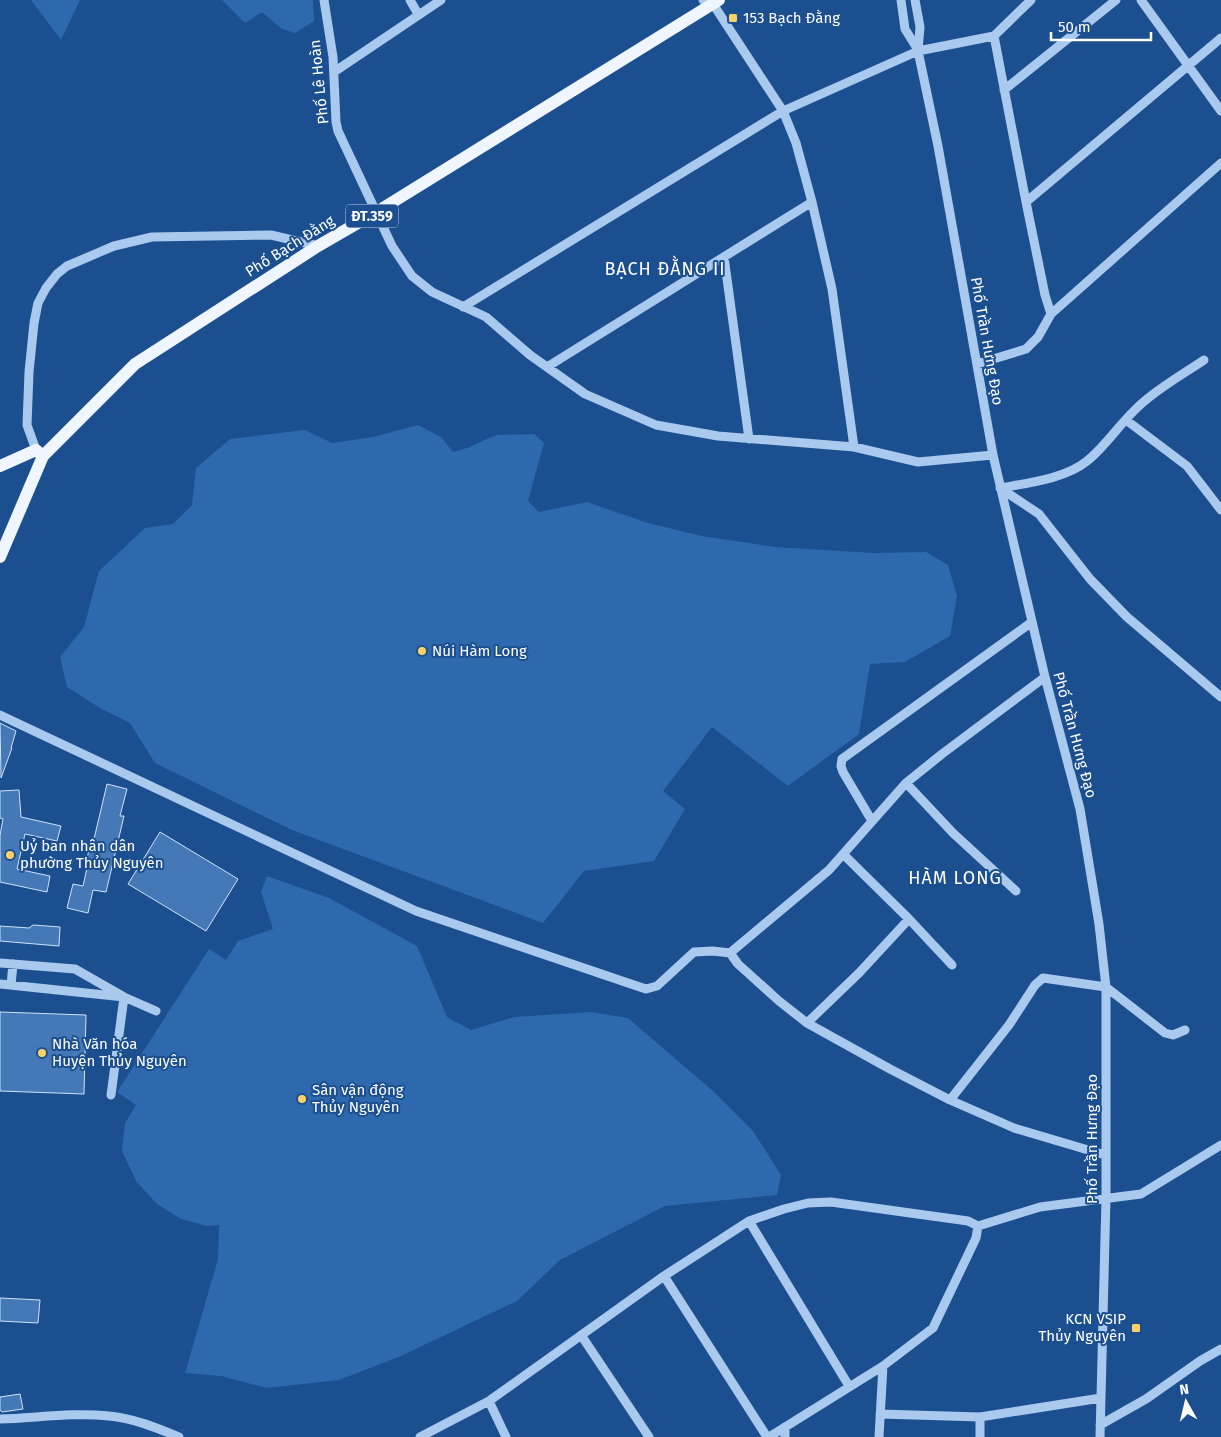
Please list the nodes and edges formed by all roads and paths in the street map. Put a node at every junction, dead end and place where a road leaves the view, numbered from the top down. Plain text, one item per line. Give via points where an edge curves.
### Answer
1 (324, 0) edge
2 (410, 0) edge
3 (441, 0) edge
4 (901, 0) edge
5 (915, 0) edge
6 (1031, 0) edge
7 (1116, 0) edge
8 (1141, 0) edge
9 (712, 1) edge
10 (418, 14) junction
11 (994, 36) junction
12 (1221, 38) edge
13 (918, 51) junction
14 (1188, 65) junction
15 (334, 72) junction
16 (1004, 90) junction
17 (783, 111) junction
18 (1221, 111) edge
19 (1221, 163) edge
20 (812, 202) junction
21 (1026, 202) junction
22 (375, 213) junction
23 (318, 246) junction
24 (724, 257) junction
25 (463, 307) junction
26 (1051, 314) junction
27 (1204, 360) dead end
28 (977, 364) junction
29 (547, 367) junction
30 (1126, 420) junction
31 (749, 439) junction
32 (854, 447) junction
33 (39, 453) junction
34 (993, 455) junction
35 (0, 466) edge
36 (1000, 488) junction
37 (1221, 510) edge
38 (0, 557) edge
39 (1032, 622) junction
40 (1045, 677) junction
41 (1221, 697) edge
42 (0, 715) edge
43 (906, 783) junction
44 (872, 821) junction
45 (843, 854) junction
46 (1016, 890) dead end
47 (909, 919) junction
48 (730, 953) junction
49 (0, 962) edge
50 (13, 964) junction
51 (952, 965) dead end
52 (0, 984) edge
53 (11, 985) junction
54 (1106, 987) junction
55 (124, 997) junction
56 (156, 1011) dead end
57 (807, 1023) junction
58 (1185, 1030) dead end
59 (111, 1095) dead end
60 (950, 1100) junction
61 (1221, 1145) edge
62 (1105, 1155) junction
63 (1106, 1198) junction
64 (749, 1221) junction
65 (978, 1226) junction
66 (664, 1276) junction
67 (581, 1335) junction
68 (1221, 1349) edge
69 (883, 1366) junction
70 (849, 1386) junction
71 (1101, 1398) junction
72 (489, 1401) junction
73 (880, 1414) junction
74 (980, 1417) junction
75 (0, 1419) edge
76 (1100, 1425) junction
77 (785, 1427) junction
78 (179, 1437) edge
79 (420, 1437) edge
80 (506, 1437) edge
81 (649, 1437) edge
82 (768, 1437) edge
83 (785, 1437) edge
84 (879, 1437) edge
85 (980, 1437) edge
86 (1100, 1437) edge

1 - 15 street, Phố Lê Hoàn
2 - 10 street
3 - 10 street
4 - 13 street, Phố Trần Hưng Đạo via 905,29
5 - 13 street, Phố Trần Hưng Đạo via 920,27
6 - 11 street
7 - 16 street
8 - 14 street
9 - 17 street
9 - 22 main road, Phố Bạch Đằng / ĐT.359
10 - 15 street
11 - 13 street
11 - 16 street
12 - 14 street
13 - 17 street
13 - 28 street, Phố Trần Hưng Đạo
14 - 18 street
14 - 21 street
15 - 22 street, Phố Lê Hoàn via 338,131
16 - 21 street
17 - 20 street
17 - 25 street
19 - 26 street
20 - 24 street
20 - 32 street via 832,289
21 - 26 street
22 - 23 main road, Phố Bạch Đằng / ĐT.359
22 - 25 street, Phố Lê Hoàn via 412,276 432,292
23 - 33 main road, Phố Bạch Đằng / ĐT.359 via 135,364
23 - 33 street via 271,235 152,237 114,246 67,266 46,288 38,303 34,323 28,425
24 - 29 street
24 - 31 street
25 - 29 street, Phố Lê Hoàn via 486,317
26 - 28 street via 1038,338 1026,349
27 - 30 street via 1138,406
28 - 34 street, Phố Trần Hưng Đạo
29 - 31 street, Phố Lê Hoàn via 585,394 656,426
30 - 36 street via 1086,462 1044,480
30 - 37 street via 1182,460
31 - 32 street, Phố Lê Hoàn
32 - 34 street, Phố Lê Hoàn via 918,462
33 - 35 main road
33 - 38 main road, Phố Bạch Đằng / ĐT.359
34 - 36 street, Phố Trần Hưng Đạo
36 - 39 street, Phố Trần Hưng Đạo
36 - 41 street via 1039,514 1090,580 1127,617
39 - 40 street, Phố Trần Hưng Đạo
39 - 44 street via 842,759 843,772
40 - 43 street
40 - 54 street, Phố Trần Hưng Đạo via 1080,809
42 - 48 street via 416,911 646,989 657,986 694,952
43 - 44 street
43 - 46 street
44 - 45 street
45 - 47 street
45 - 48 street via 829,870
47 - 51 street
47 - 57 street
48 - 57 street via 738,964
49 - 50 street
50 - 53 street
50 - 55 street via 75,969
52 - 53 street
53 - 55 street
54 - 58 street via 1165,1033 1173,1035
54 - 60 street via 1040,979 1009,1025
54 - 62 street, Phố Trần Hưng Đạo
55 - 56 street
55 - 59 street
57 - 60 street
60 - 62 street via 1014,1128
61 - 63 street via 1142,1194
62 - 63 street, Phố Trần Hưng Đạo
63 - 65 street via 1040,1207
63 - 71 street, Phố Trần Hưng Đạo
64 - 65 street via 784,1208 830,1202
64 - 66 street
64 - 70 street
65 - 69 street via 976,1238 933,1328
66 - 67 street
66 - 82 street
67 - 72 street
67 - 81 street
68 - 76 street
69 - 70 street
69 - 73 street
70 - 77 street
71 - 74 street
71 - 76 street, Phố Trần Hưng Đạo
72 - 79 street
72 - 80 street
73 - 74 street
73 - 84 street
74 - 85 street
75 - 78 street via 109,1416
76 - 86 street, Phố Trần Hưng Đạo
77 - 82 street
77 - 83 street

